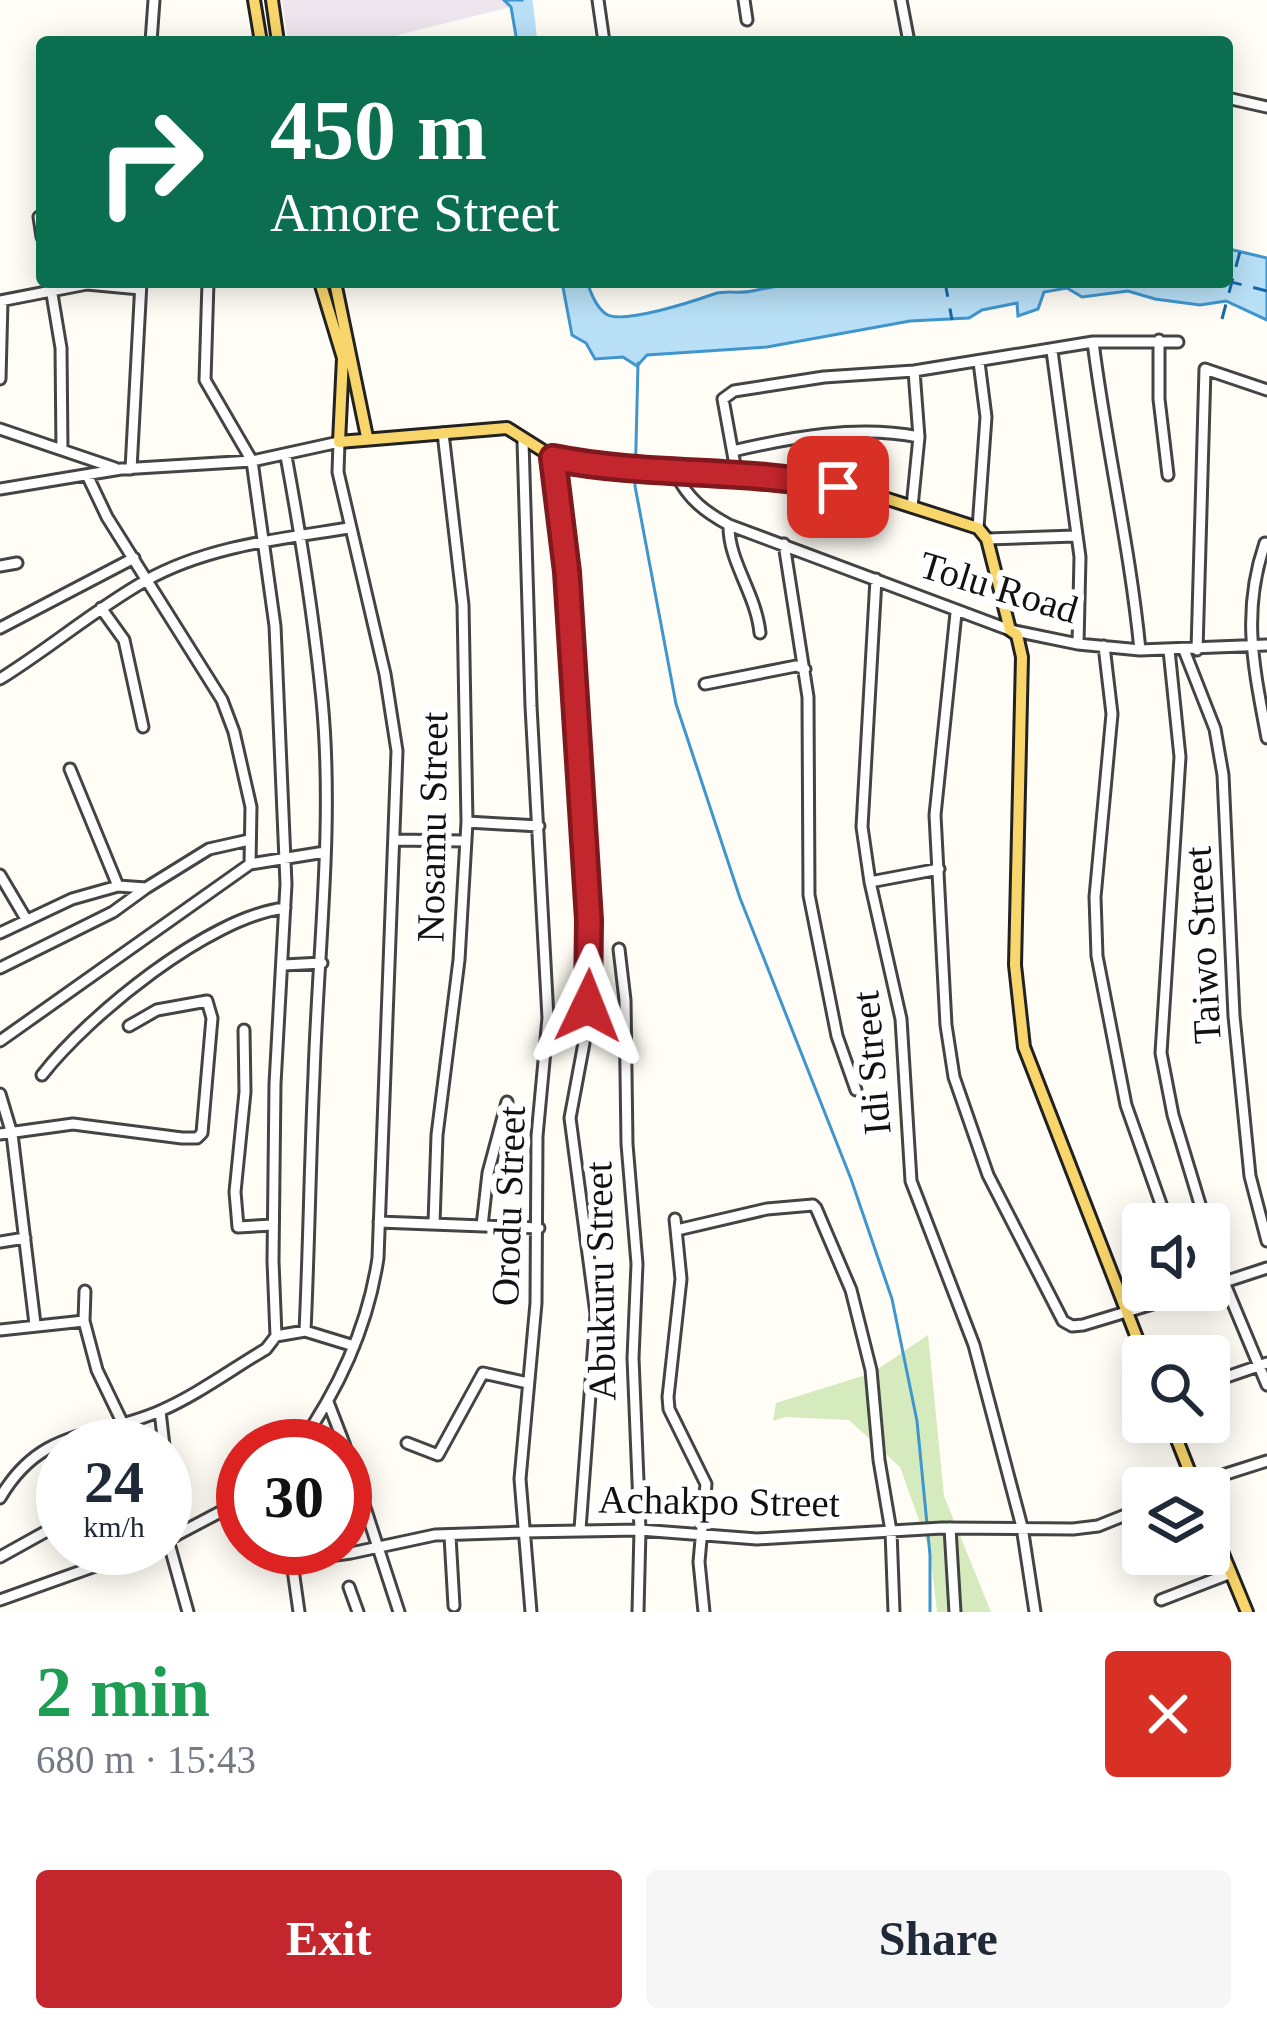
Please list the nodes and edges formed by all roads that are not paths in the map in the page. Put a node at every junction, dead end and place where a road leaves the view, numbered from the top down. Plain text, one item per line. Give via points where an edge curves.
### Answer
1 (154, 0) edge
2 (254, 0) edge
3 (272, 0) edge
4 (598, 0) edge
5 (744, 0) edge
6 (901, 0) edge
7 (747, 20) dead end
8 (152, 36) edge
9 (260, 36) edge
10 (277, 36) edge
11 (603, 36) edge
12 (907, 36) edge
13 (1233, 99) edge
14 (1267, 107) edge
15 (47, 288) edge
16 (51, 288) edge
17 (141, 288) edge
18 (208, 288) edge
19 (322, 288) edge
20 (336, 288) edge
21 (1, 301) edge
22 (1159, 340) junction
23 (1178, 342) dead end
24 (1093, 343) junction
25 (1052, 352) junction
26 (979, 362) junction
27 (914, 371) junction
28 (0, 379) edge
29 (1267, 390) edge
30 (364, 421) junction
31 (340, 426) junction
32 (0, 429) edge
33 (443, 433) junction
34 (367, 437) junction
35 (919, 437) junction
36 (523, 441) junction
37 (339, 446) junction
38 (62, 450) junction
39 (733, 451) junction
40 (286, 456) junction
41 (553, 458) junction
42 (252, 461) junction
43 (126, 469) junction
44 (676, 474) junction
45 (1168, 475) dead end
46 (737, 476) junction
47 (88, 477) junction
48 (0, 489) edge
49 (913, 507) junction
50 (729, 525) junction
51 (349, 528) junction
52 (978, 528) junction
53 (301, 536) junction
54 (1075, 536) junction
55 (987, 539) junction
56 (266, 540) junction
57 (1265, 543) edge
58 (784, 544) junction
59 (134, 558) junction
60 (17, 563) dead end
61 (0, 566) edge
62 (149, 579) junction
63 (876, 579) junction
64 (100, 608) junction
65 (956, 613) junction
66 (0, 628) edge
67 (1010, 630) junction
68 (760, 634) dead end
69 (1078, 644) junction
70 (1252, 644) junction
71 (1267, 645) edge
72 (1104, 646) junction
73 (1141, 650) junction
74 (1169, 650) junction
75 (1184, 650) junction
76 (1198, 650) junction
77 (805, 669) junction
78 (0, 679) edge
79 (705, 683) dead end
80 (143, 727) dead end
81 (1267, 738) edge
82 (70, 769) dead end
83 (467, 822) junction
84 (539, 826) junction
85 (249, 840) junction
86 (395, 840) junction
87 (466, 841) junction
88 (325, 852) junction
89 (283, 859) junction
90 (250, 864) junction
91 (939, 869) junction
92 (0, 875) edge
93 (870, 882) junction
94 (118, 886) junction
95 (146, 888) junction
96 (285, 908) junction
97 (26, 919) junction
98 (0, 933) edge
99 (620, 949) dead end
100 (322, 963) junction
101 (284, 964) junction
102 (0, 968) edge
103 (129, 1026) dead end
104 (244, 1030) dead end
105 (0, 1041) edge
106 (42, 1075) dead end
107 (856, 1090) dead end
108 (0, 1094) edge
109 (507, 1102) dead end
110 (6, 1134) edge
111 (1161, 1203) edge
112 (1200, 1203) edge
113 (379, 1222) junction
114 (434, 1223) junction
115 (273, 1225) junction
116 (482, 1226) junction
117 (538, 1228) junction
118 (25, 1238) junction
119 (1267, 1241) edge
120 (0, 1242) edge
121 (1267, 1268) edge
122 (1230, 1280) edge
123 (85, 1291) dead end
124 (1230, 1295) edge
125 (1135, 1311) edge
126 (1127, 1314) junction
127 (84, 1321) junction
128 (35, 1324) junction
129 (0, 1330) edge
130 (305, 1331) junction
131 (1136, 1335) edge
132 (276, 1336) junction
133 (355, 1346) junction
134 (1263, 1365) edge
135 (1230, 1376) edge
136 (528, 1383) junction
137 (1267, 1384) edge
138 (328, 1402) junction
139 (160, 1411) junction
140 (121, 1419) edge
141 (137, 1419) edge
142 (161, 1419) edge
143 (317, 1419) edge
144 (335, 1419) edge
145 (407, 1443) dead end
146 (36, 1455) edge
147 (1267, 1462) edge
148 (1230, 1474) edge
149 (0, 1498) edge
150 (1122, 1516) edge
151 (372, 1522) edge
152 (1022, 1527) junction
153 (946, 1528) junction
154 (580, 1529) junction
155 (640, 1530) junction
156 (896, 1531) junction
157 (522, 1532) junction
158 (450, 1536) junction
159 (36, 1537) edge
160 (702, 1537) junction
161 (380, 1544) junction
162 (372, 1546) edge
163 (0, 1557) edge
164 (1231, 1573) joint
165 (58, 1575) edge
166 (178, 1575) edge
167 (294, 1575) edge
168 (349, 1587) dead end
169 (2, 1596) edge
170 (1161, 1600) dead end
171 (454, 1606) dead end
172 (188, 1612) edge
173 (299, 1612) edge
174 (358, 1612) edge
175 (399, 1612) edge
176 (531, 1612) edge
177 (638, 1612) edge
178 (704, 1612) edge
179 (893, 1612) edge
180 (955, 1612) edge
181 (1035, 1612) edge
182 (1247, 1612) edge

1 - 8 street
2 - 9 main road
3 - 10 main road
4 - 11 street
5 - 7 street
6 - 12 street
13 - 14 street
15 - 21 street
16 - 38 street
17 - 43 street
18 - 42 street via 205,380
19 - 31 main road via 343,358
20 - 30 main road
21 - 28 street
22 - 23 street
22 - 24 street
22 - 45 street
24 - 25 street
24 - 73 street
25 - 26 street
25 - 54 street
26 - 27 street
26 - 52 street via 986,417
27 - 35 street
27 - 39 street via 734,391 723,399
29 - 76 street via 1205,369
30 - 31 main road
30 - 34 main road
31 - 37 main road
32 - 38 street
33 - 34 main road
33 - 36 main road via 507,428
33 - 83 street, Nosamu Street via 463,605
34 - 37 main road
35 - 39 street via 803,435
35 - 49 street
36 - 41 main road
36 - 84 street, Orodu Street
37 - 40 street
37 - 51 street
38 - 43 street
39 - 46 street
40 - 42 street
40 - 53 street
41 - 44 main road
41 - 154 street via 591,970 570,1118 596,1314
42 - 43 street
42 - 56 street
43 - 47 street
44 - 46 main road
44 - 50 street, Tolu Road via 704,511
46 - 49 main road via 804,480
47 - 48 street
47 - 59 street
49 - 52 main road
50 - 58 street, Tolu Road
50 - 68 street
51 - 53 street
51 - 86 street via 393,712
52 - 55 main road
53 - 56 street
53 - 88 street via 322,702
54 - 55 street
54 - 69 street
55 - 67 main road
56 - 62 street
56 - 89 street
57 - 70 street via 1253,577
58 - 63 street, Tolu Road
58 - 77 street
59 - 62 street
59 - 66 street
60 - 61 street
62 - 64 street
62 - 85 street via 222,700 251,807
63 - 65 street, Tolu Road
63 - 93 street, Idi Street via 862,827
64 - 78 street
64 - 80 street via 124,640
65 - 67 street, Tolu Road
65 - 91 street via 935,815
67 - 69 street, Tolu Road
67 - 126 main road via 1022,658 1015,965 1024,1047
69 - 72 street, Tolu Road
70 - 71 street, Tolu Road
70 - 76 street, Tolu Road
70 - 81 street
72 - 73 street, Tolu Road
72 - 111 street via 1112,714 1097,956 1126,1105
73 - 74 street, Tolu Road
74 - 75 street, Tolu Road
74 - 112 street via 1180,757 1161,1053
75 - 76 street, Tolu Road
75 - 119 street, Taiwo Street via 1215,729 1223,775 1236,1039 1250,1176
77 - 79 street
77 - 107 street via 809,895
82 - 94 street
83 - 84 street
83 - 87 street, Nosamu Street
84 - 117 street, Orodu Street via 548,1018
85 - 90 street
85 - 95 street via 209,849
86 - 87 street
86 - 113 street
87 - 114 street, Nosamu Street
88 - 89 street
88 - 100 street
89 - 90 street
89 - 96 street
90 - 105 street
91 - 93 street
91 - 126 street via 948,1042 988,1175 1063,1321 1083,1325
92 - 97 street
93 - 152 street, Idi Street via 901,1019 911,1181 974,1345
94 - 95 street
94 - 97 street
95 - 102 street
96 - 101 street
96 - 106 street via 244,918 159,968
97 - 98 street
99 - 155 street, Abukuru Street via 637,1264
100 - 101 street
100 - 130 street
101 - 115 street
103 - 110 street via 157,1010 207,1001 212,1018 197,1138 73,1124
104 - 115 street via 238,1227
108 - 110 street
109 - 116 street
110 - 118 street
113 - 114 street
113 - 133 street via 373,1293
114 - 116 street
115 - 132 street
116 - 117 street
117 - 136 street, Orodu Street
118 - 120 street
118 - 128 street
121 - 122 street
123 - 127 street
124 - 134 street
125 - 126 street
126 - 131 main road
127 - 128 street
127 - 140 street
128 - 129 street
130 - 132 street
130 - 133 street
132 - 139 street
133 - 138 street
134 - 135 street
134 - 137 street
136 - 145 street via 482,1372 438,1455
136 - 157 street, Orodu Street
138 - 143 street
138 - 144 street
139 - 141 street
139 - 142 street
146 - 149 street
147 - 148 street
150 - 152 street, Achakpo Street via 1098,1526
151 - 161 street
152 - 153 street, Achakpo Street
152 - 181 street, Idi Street
153 - 156 street, Achakpo Street
153 - 180 street
154 - 155 street, Achakpo Street
154 - 157 street, Achakpo Street
155 - 160 street, Achakpo Street
155 - 177 street, Abukuru Street
156 - 160 street, Achakpo Street
156 - 160 street via 860,1316 812,1205 676,1224 681,1279 668,1397 706,1484
156 - 179 street
157 - 158 street, Achakpo Street
157 - 176 street, Orodu Street
158 - 161 street, Achakpo Street
158 - 171 street
159 - 163 street
160 - 178 street
161 - 162 street, Achakpo Street
161 - 175 street
164 - 170 street
164 - 182 main road
165 - 169 street
166 - 172 street
167 - 173 street
168 - 174 street

